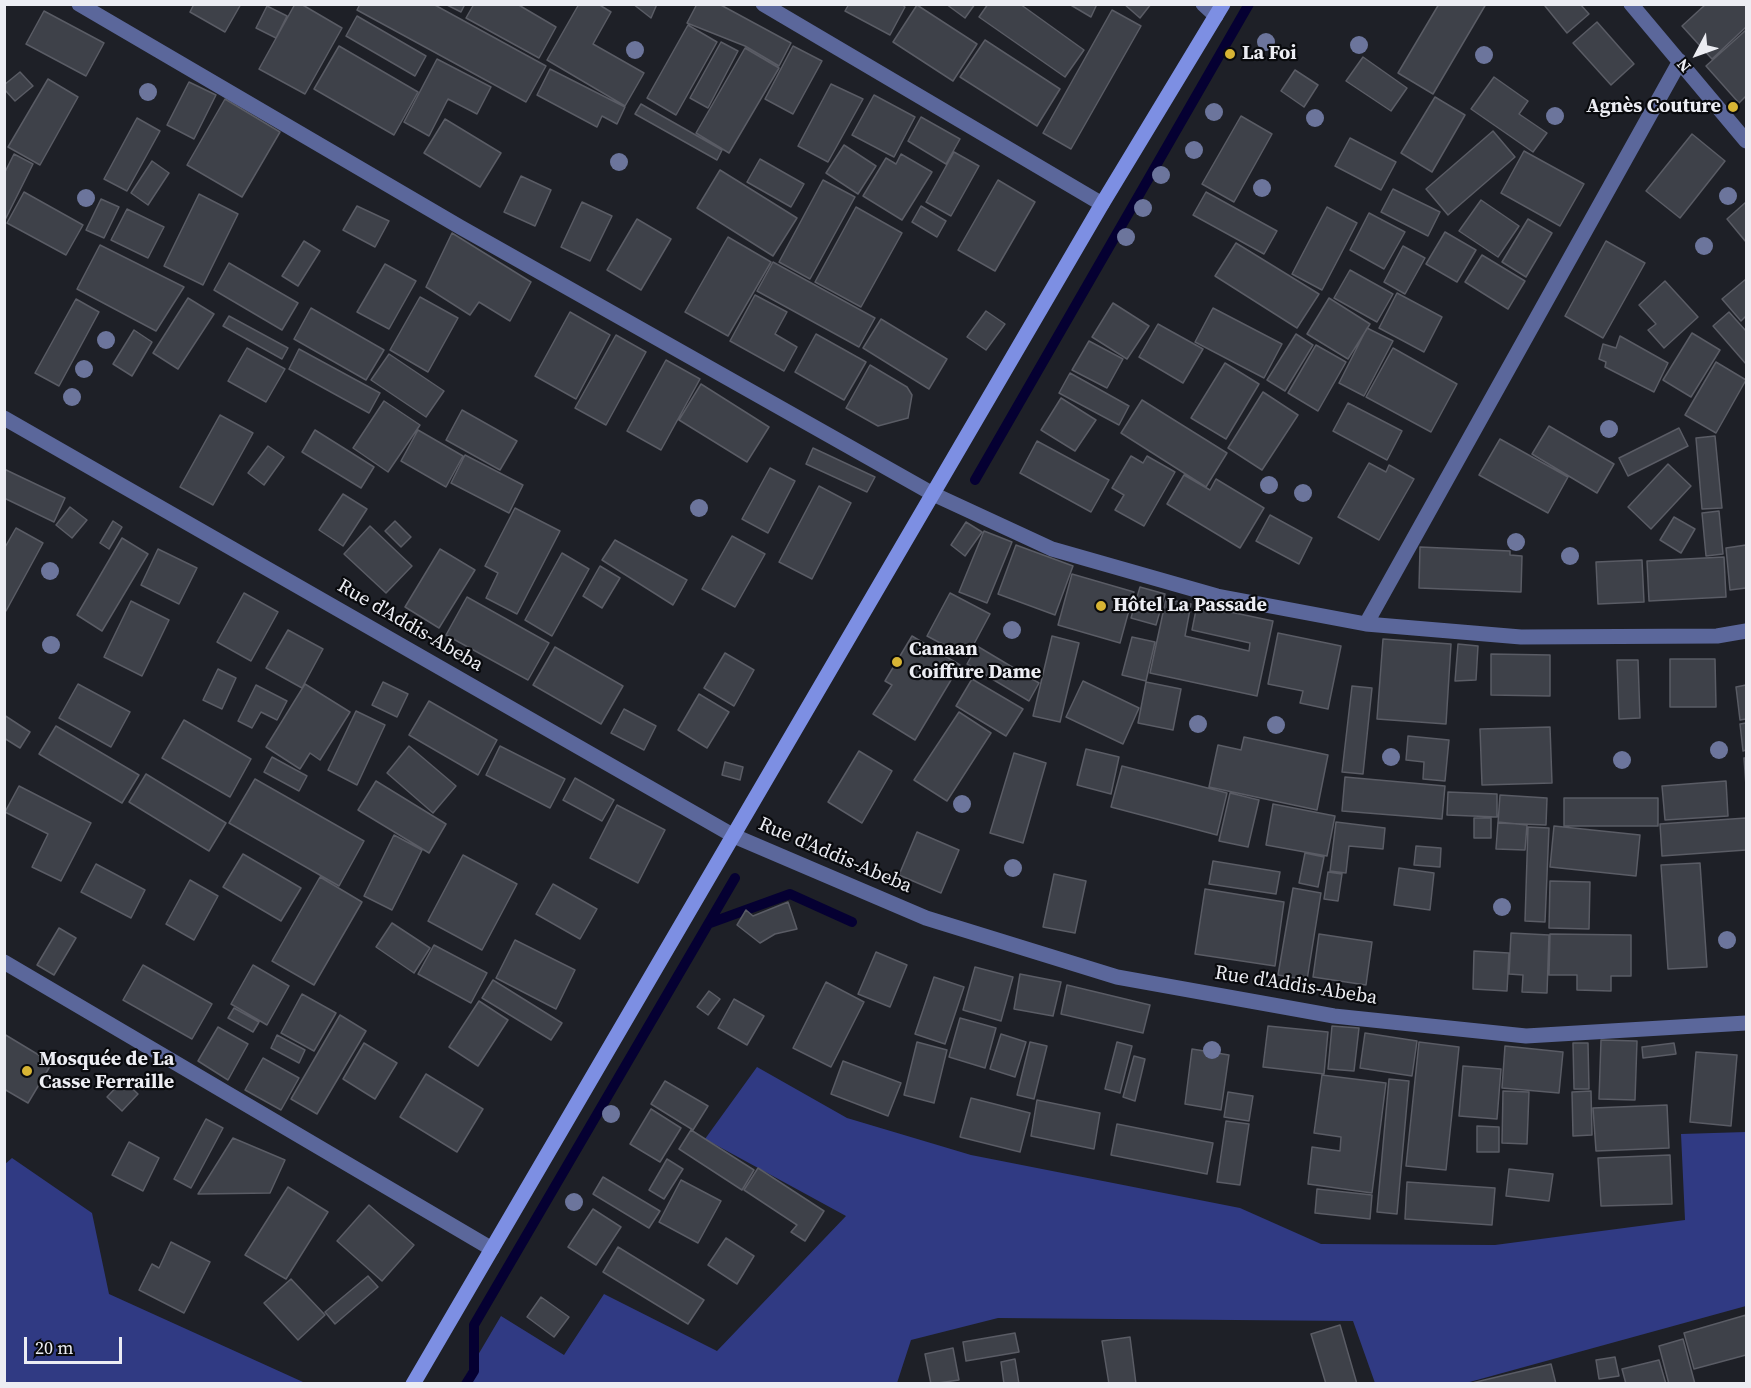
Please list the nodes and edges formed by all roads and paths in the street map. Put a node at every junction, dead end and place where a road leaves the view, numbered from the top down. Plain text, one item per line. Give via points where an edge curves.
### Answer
1 (79, 4) edge
2 (763, 4) edge
3 (1203, 4) edge
4 (1631, 4) edge
5 (1219, 10) edge
6 (1680, 61) junction
7 (1746, 141) edge
8 (1102, 204) junction
9 (4, 417) edge
10 (933, 494) junction
11 (1366, 624) junction
12 (1746, 630) edge
13 (734, 836) junction
14 (4, 963) edge
15 (1746, 1023) edge
16 (492, 1248) junction
17 (413, 1383) edge

1 - 10 street
2 - 8 street
3 - 5 street
4 - 6 street
5 - 8 street
6 - 7 street
6 - 11 street
8 - 10 street
9 - 13 street, Rue d'Addis-Abeba
10 - 11 street via 1052,549 1218,596
10 - 13 street
11 - 12 street via 1521,637 1718,636
13 - 15 street, Rue d'Addis-Abeba via 926,918 1117,977 1334,1016 1526,1036
13 - 16 street
14 - 16 street
16 - 17 street

